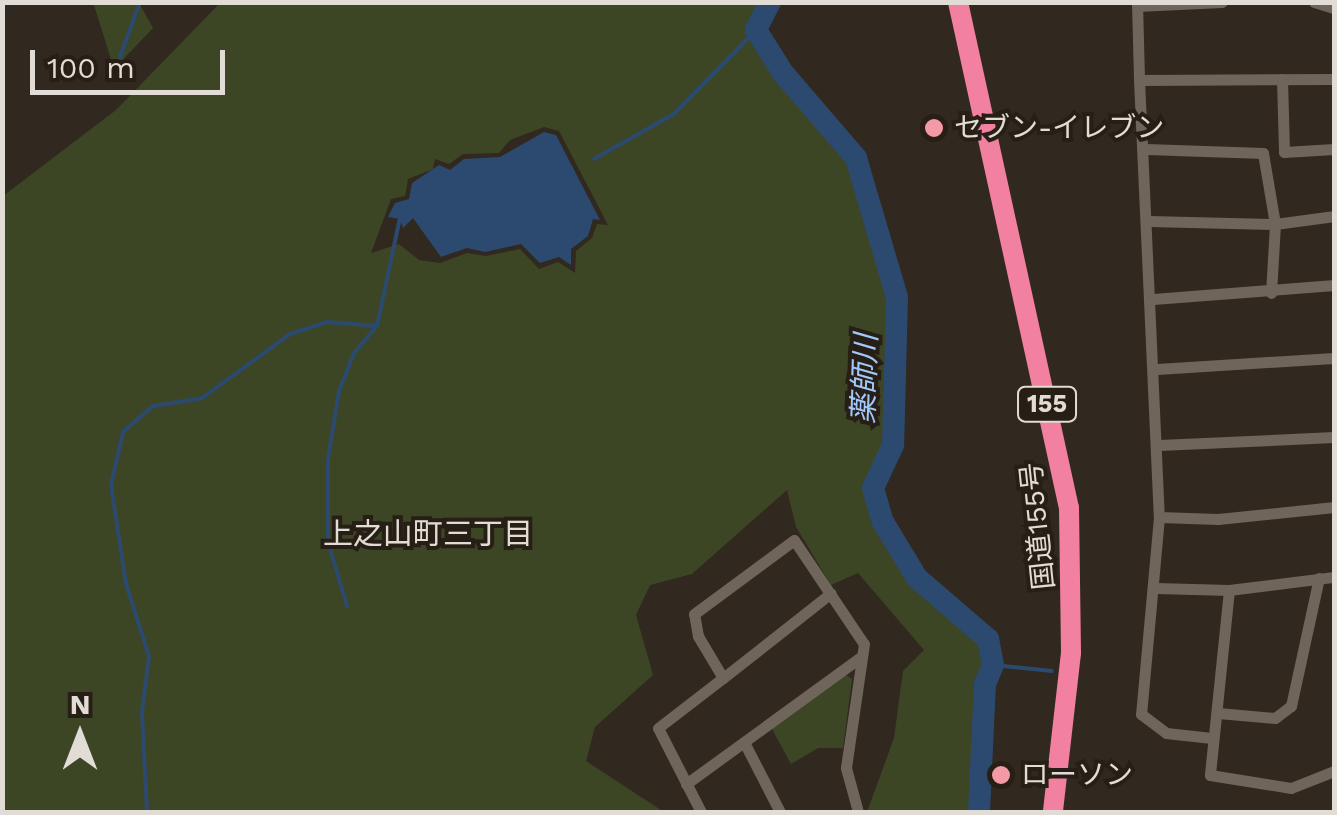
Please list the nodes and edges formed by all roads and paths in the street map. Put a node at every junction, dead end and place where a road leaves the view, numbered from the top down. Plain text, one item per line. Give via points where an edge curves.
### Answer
1 (958, 2) edge
2 (1222, 2) edge
3 (1314, 2) edge
4 (1137, 4) edge
5 (1334, 8) edge
6 (1282, 79) junction
7 (1140, 80) junction
8 (1334, 80) edge
9 (1146, 149) junction
10 (1334, 149) edge
11 (1334, 216) edge
12 (1149, 222) junction
13 (1274, 224) junction
14 (1334, 285) edge
15 (1271, 293) junction
16 (1154, 299) junction
17 (1334, 358) edge
18 (1157, 369) junction
19 (1334, 437) edge
20 (1158, 445) junction
21 (1334, 508) edge
22 (1159, 517) junction
23 (1334, 577) edge
24 (1319, 578) junction
25 (1156, 588) junction
26 (1229, 590) junction
27 (831, 593) junction
28 (862, 657) junction
29 (723, 678) junction
30 (1218, 713) junction
31 (1212, 738) junction
32 (745, 744) junction
33 (1334, 771) edge
34 (686, 784) junction
35 (701, 812) edge
36 (780, 812) edge
37 (858, 812) edge
38 (1053, 812) edge

1 - 38 highway, 国道155号 / 155 via 1069,508 1072,636
2 - 4 street
3 - 5 street
4 - 7 street
6 - 7 street
6 - 8 street
6 - 10 street via 1284,152
7 - 9 street
9 - 12 street
9 - 13 street via 1262,153
11 - 13 street
12 - 13 street
12 - 16 street
13 - 15 street
14 - 15 street
15 - 16 street
16 - 18 street
17 - 18 street
18 - 20 street
19 - 20 street
20 - 22 street
21 - 22 street via 1218,519
22 - 25 street
23 - 24 street
24 - 26 street
24 - 30 street via 1291,706 1275,718
25 - 26 street
25 - 31 street via 1142,714 1166,733
26 - 30 street
27 - 28 street via 864,644
27 - 29 street
27 - 29 street via 794,540 694,614 698,636
28 - 32 street
28 - 37 street via 846,768
29 - 34 street via 658,728
30 - 31 street
31 - 33 street via 1210,775 1291,788
32 - 34 street
32 - 36 street
34 - 35 street

